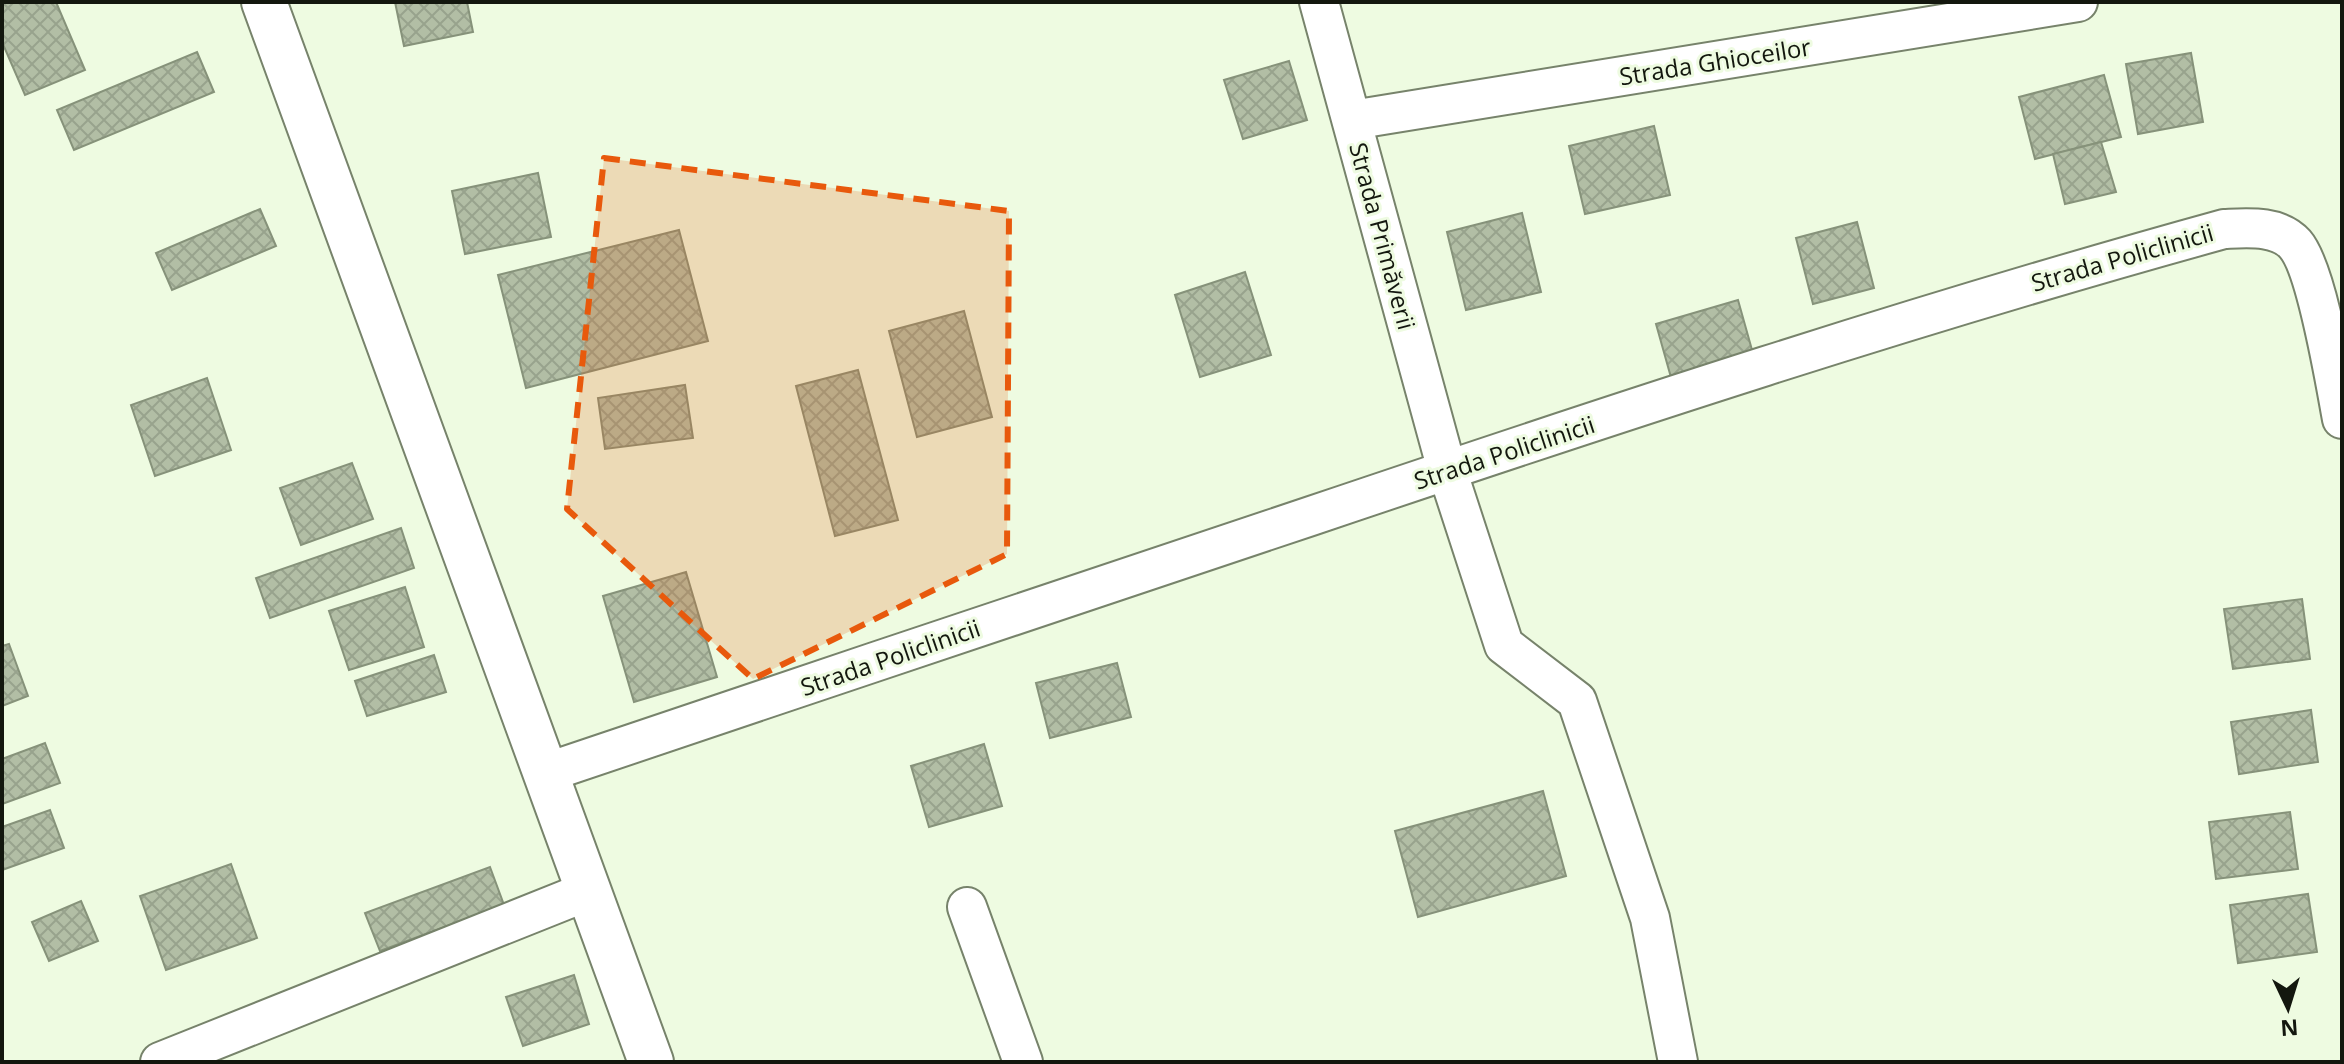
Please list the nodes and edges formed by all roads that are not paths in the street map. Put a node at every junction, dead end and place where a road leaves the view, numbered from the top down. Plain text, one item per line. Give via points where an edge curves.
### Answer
1 (264, 2) edge
2 (1319, 2) edge
3 (2078, 2) edge
4 (1352, 120) junction
5 (2342, 419) edge
6 (1447, 470) junction
7 (545, 773) junction
8 (588, 891) junction
9 (967, 907) dead end
10 (160, 1062) edge
11 (651, 1062) edge
12 (1023, 1062) edge
13 (1678, 1062) edge

1 - 7 main road
2 - 4 street, Strada Primăverii
3 - 4 street, Strada Ghioceilor
4 - 6 street, Strada Primăverii
5 - 6 street, Strada Policlinicii via 2316,300 2295,243 2276,231 2224,229 1915,318
6 - 7 street, Strada Policlinicii
6 - 13 street, Strada Primăverii via 1504,645 1577,701 1650,918
7 - 8 main road
8 - 10 street
8 - 11 main road
9 - 12 street

